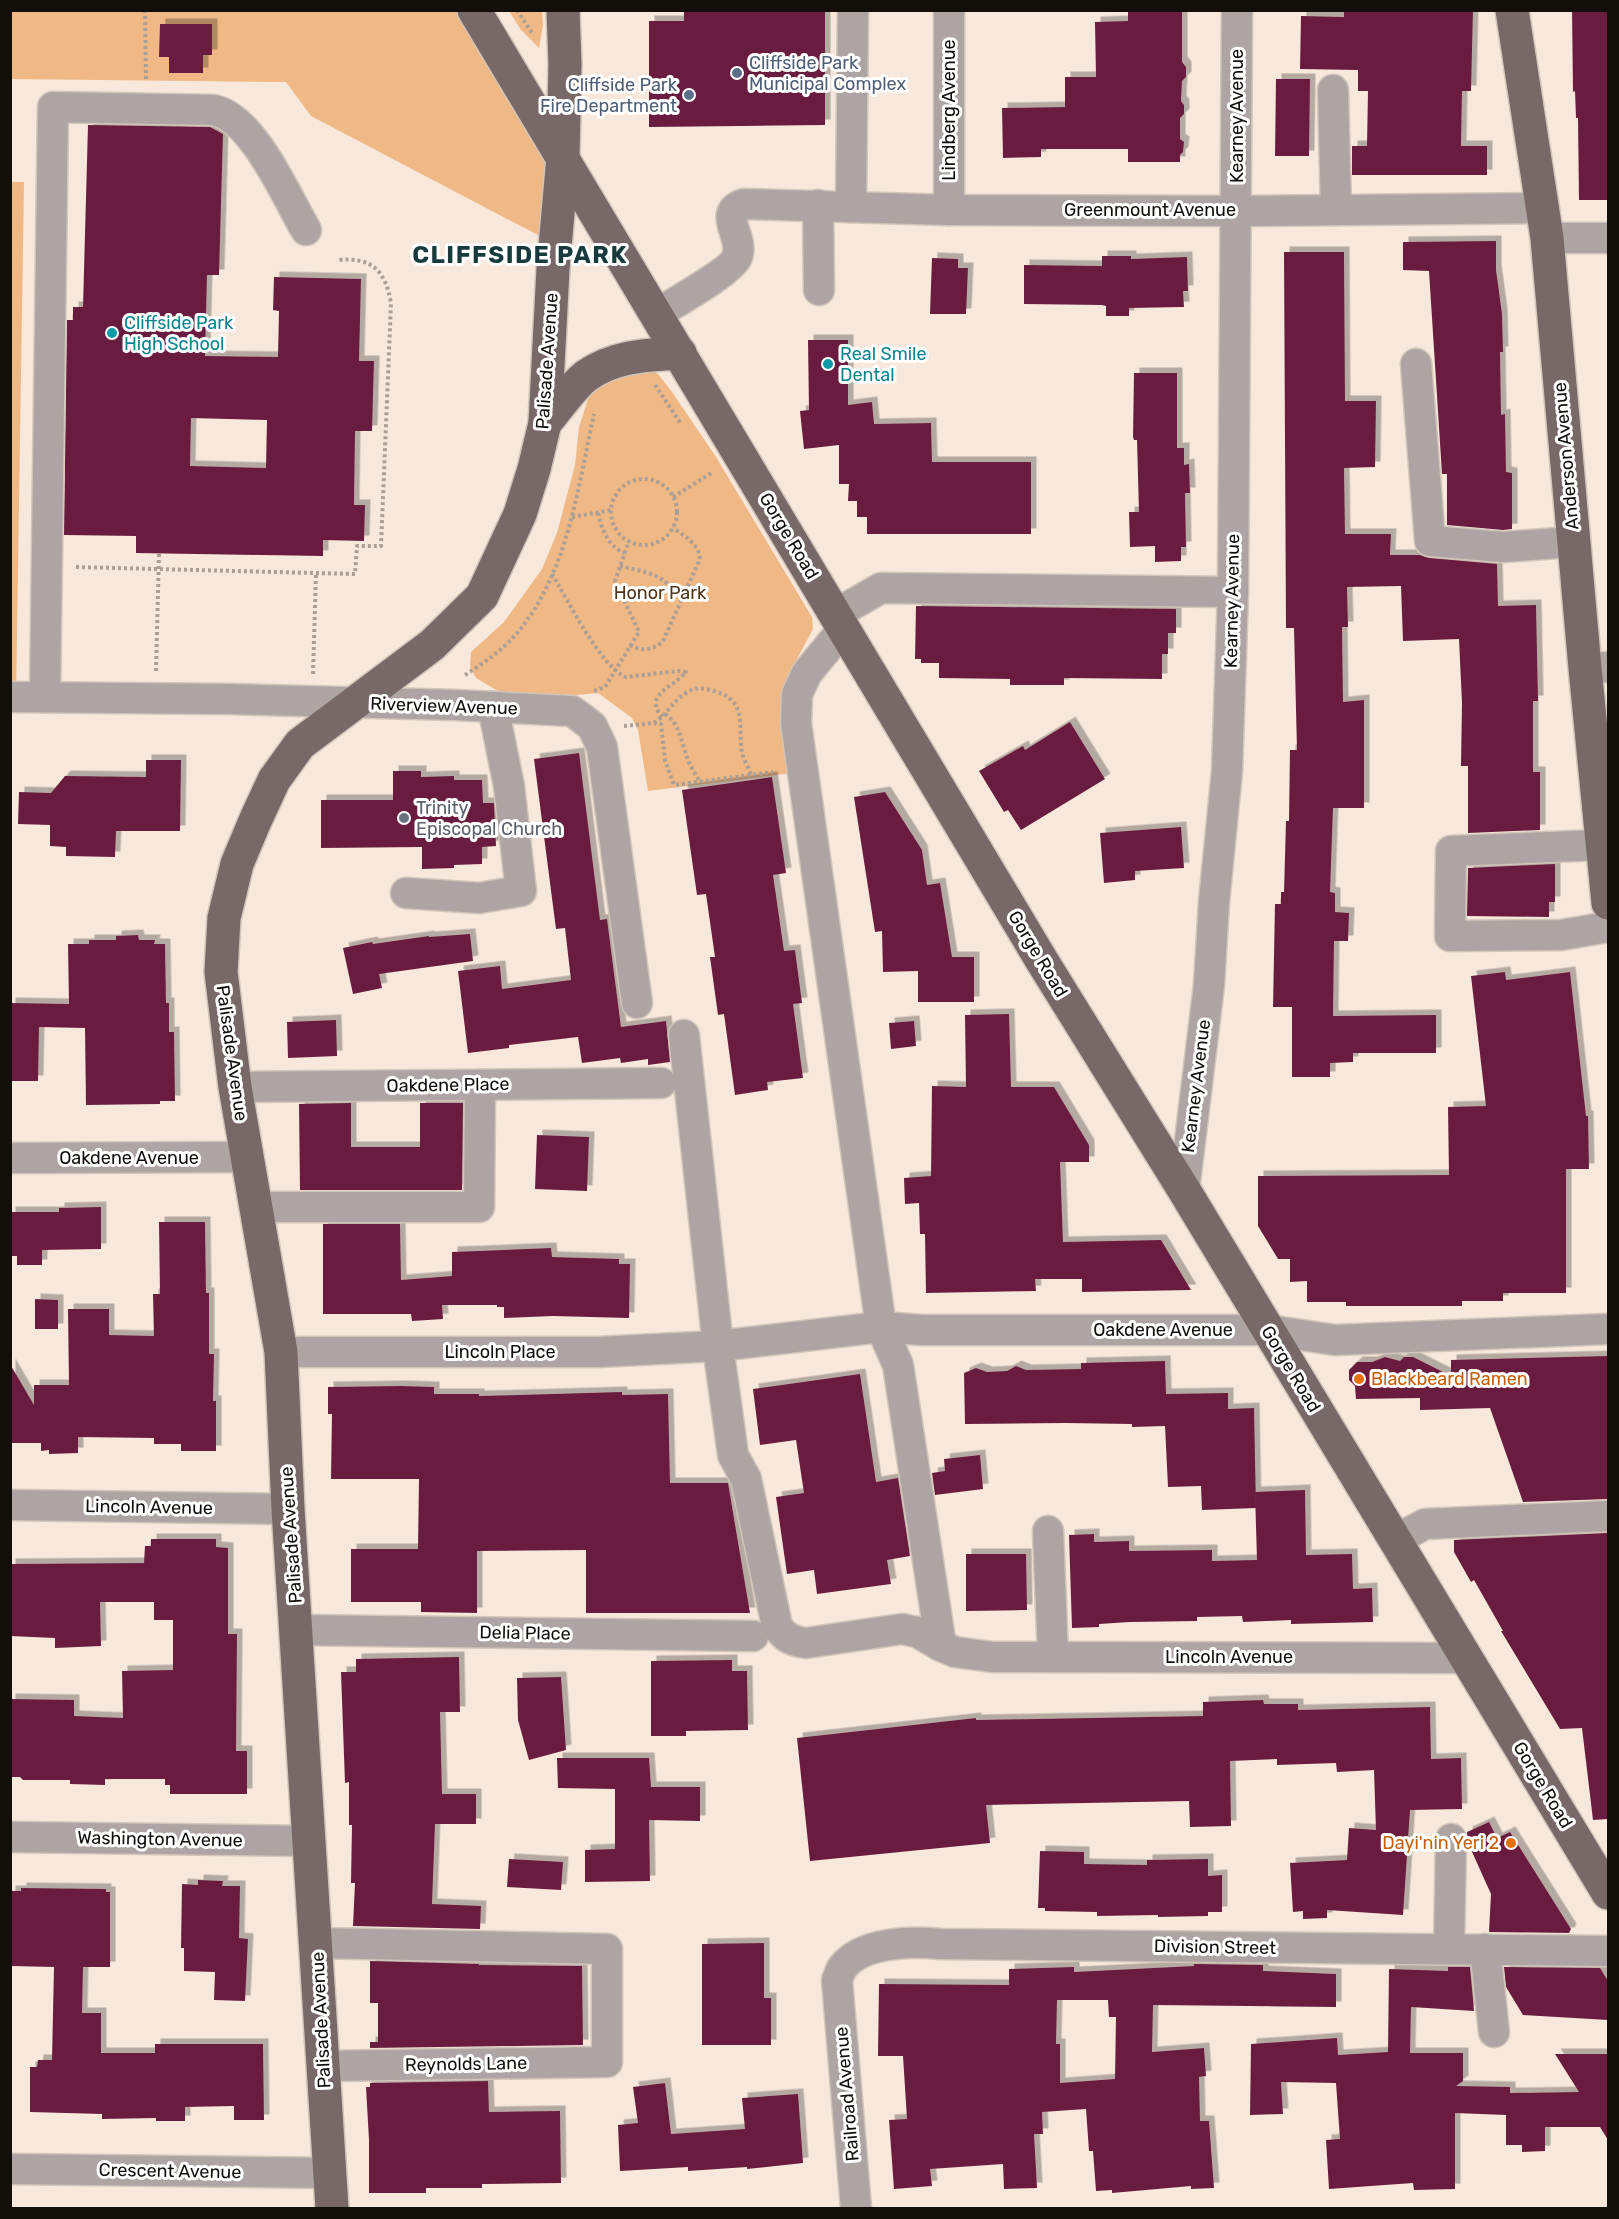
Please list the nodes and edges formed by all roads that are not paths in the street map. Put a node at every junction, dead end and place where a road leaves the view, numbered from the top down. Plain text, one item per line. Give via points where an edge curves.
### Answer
1 (474, 10) edge
2 (563, 10) edge
3 (853, 10) edge
4 (950, 10) edge
5 (1237, 10) edge
6 (1512, 10) edge
7 (1333, 90) dead end
8 (563, 157) junction
9 (818, 205) junction
10 (851, 207) junction
11 (949, 210) junction
12 (1336, 210) junction
13 (1237, 211) junction
14 (1545, 223) junction
15 (306, 230) dead end
16 (1608, 237) edge
17 (819, 290) dead end
18 (657, 314) junction
19 (680, 354) junction
20 (1416, 364) dead end
21 (545, 423) junction
22 (1573, 542) junction
23 (1233, 592) junction
24 (840, 621) junction
25 (1597, 667) edge
26 (10, 697) edge
27 (45, 697) junction
28 (353, 703) junction
29 (493, 707) junction
30 (1605, 852) edge
31 (406, 893) dead end
32 (1608, 903) edge
33 (1608, 927) edge
34 (637, 1003) dead end
35 (684, 1035) dead end
36 (660, 1083) dead end
37 (480, 1085) junction
38 (235, 1087) junction
39 (247, 1157) junction
40 (10, 1158) edge
41 (1184, 1190) junction
42 (257, 1207) junction
43 (881, 1327) junction
44 (1608, 1329) edge
45 (1268, 1330) junction
46 (718, 1346) junction
47 (281, 1352) junction
48 (10, 1505) edge
49 (288, 1509) junction
50 (1608, 1516) edge
51 (1048, 1531) dead end
52 (1395, 1540) junction
53 (297, 1630) junction
54 (753, 1636) dead end
55 (941, 1646) junction
56 (1053, 1657) junction
57 (1466, 1658) junction
58 (10, 1837) edge
59 (1451, 1839) dead end
60 (310, 1841) junction
61 (1608, 1893) edge
62 (317, 1943) junction
63 (1449, 1949) junction
64 (1485, 1949) junction
65 (1608, 1951) edge
66 (837, 1980) joint
67 (1494, 2032) dead end
68 (324, 2066) junction
69 (10, 2169) edge
70 (329, 2173) junction
71 (332, 2208) edge
72 (856, 2208) edge

1 - 8 main road, Gorge Road
2 - 8 main road, Palisade Avenue
3 - 10 street
4 - 11 street, Lindberg Avenue
5 - 13 street, Kearney Avenue
6 - 14 main road, Anderson Avenue
7 - 12 street
8 - 18 main road, Gorge Road
8 - 21 main road, Palisade Avenue
9 - 10 street, Greenmount Avenue
9 - 17 street
9 - 18 street, Greenmount Avenue via 758,203 736,207 731,221 739,249 737,258
10 - 11 street, Greenmount Avenue
11 - 13 street, Greenmount Avenue
12 - 13 street, Greenmount Avenue
12 - 14 street, Greenmount Avenue
13 - 23 street, Kearney Avenue
14 - 16 street, Greenmount Avenue
14 - 22 main road, Anderson Avenue
15 - 27 street via 260,149 241,125 223,112 53,107
18 - 19 main road, Gorge Road
19 - 21 main road via 616,360 584,377
19 - 24 main road, Gorge Road
20 - 22 street via 1430,541 1503,547
21 - 28 main road, Palisade Avenue via 520,514 482,596 432,645
22 - 25 main road, Anderson Avenue
23 - 24 street via 881,588
23 - 41 street, Kearney Avenue via 1227,771 1209,985
24 - 41 main road, Gorge Road via 1042,961
24 - 43 street via 807,673 798,694 796,723
25 - 30 main road, Anderson Avenue
26 - 27 street, Riverview Avenue
27 - 28 street, Riverview Avenue
28 - 29 street, Riverview Avenue
28 - 38 main road, Palisade Avenue via 300,744 280,771 237,864 224,918 221,972
29 - 31 street via 508,786 520,891 479,898
29 - 34 street, Riverview Avenue via 572,711 594,730 602,747
30 - 32 main road, Anderson Avenue
30 - 33 street via 1451,851 1450,936 1561,935
35 - 46 street
36 - 37 street, Oakdene Place
37 - 38 street, Oakdene Place
37 - 42 street via 479,1207
38 - 39 main road, Palisade Avenue
39 - 40 street, Oakdene Avenue
39 - 42 main road, Palisade Avenue
41 - 45 main road, Gorge Road
42 - 47 main road, Palisade Avenue
43 - 45 street, Oakdene Avenue
43 - 46 street, Oakdene Avenue
43 - 55 street via 898,1365
44 - 45 street, Oakdene Avenue via 1335,1340
45 - 52 main road, Gorge Road
46 - 47 street, Lincoln Place via 598,1352
46 - 55 street, Lincoln Avenue via 733,1455 746,1479 777,1626 783,1635 806,1643 902,1629
47 - 49 main road, Palisade Avenue
48 - 49 street, Lincoln Avenue
49 - 53 main road, Palisade Avenue
50 - 52 street via 1425,1524
51 - 56 street
52 - 57 main road, Gorge Road
53 - 54 street, Delia Place
53 - 60 main road, Palisade Avenue
55 - 56 street, Lincoln Avenue via 992,1657
56 - 57 street, Lincoln Avenue
57 - 61 main road, Gorge Road
58 - 60 street, Washington Avenue
59 - 63 street
60 - 62 main road, Palisade Avenue
62 - 68 main road, Palisade Avenue
62 - 68 street, Reynolds Lane via 607,1949 607,2062
63 - 64 street, Division Street
63 - 66 street, Division Street via 914,1942 864,1951 842,1967
64 - 65 street, Division Street
64 - 67 street
66 - 72 street, Railroad Avenue
68 - 70 main road, Palisade Avenue
69 - 70 street, Crescent Avenue
70 - 71 main road, Palisade Avenue

